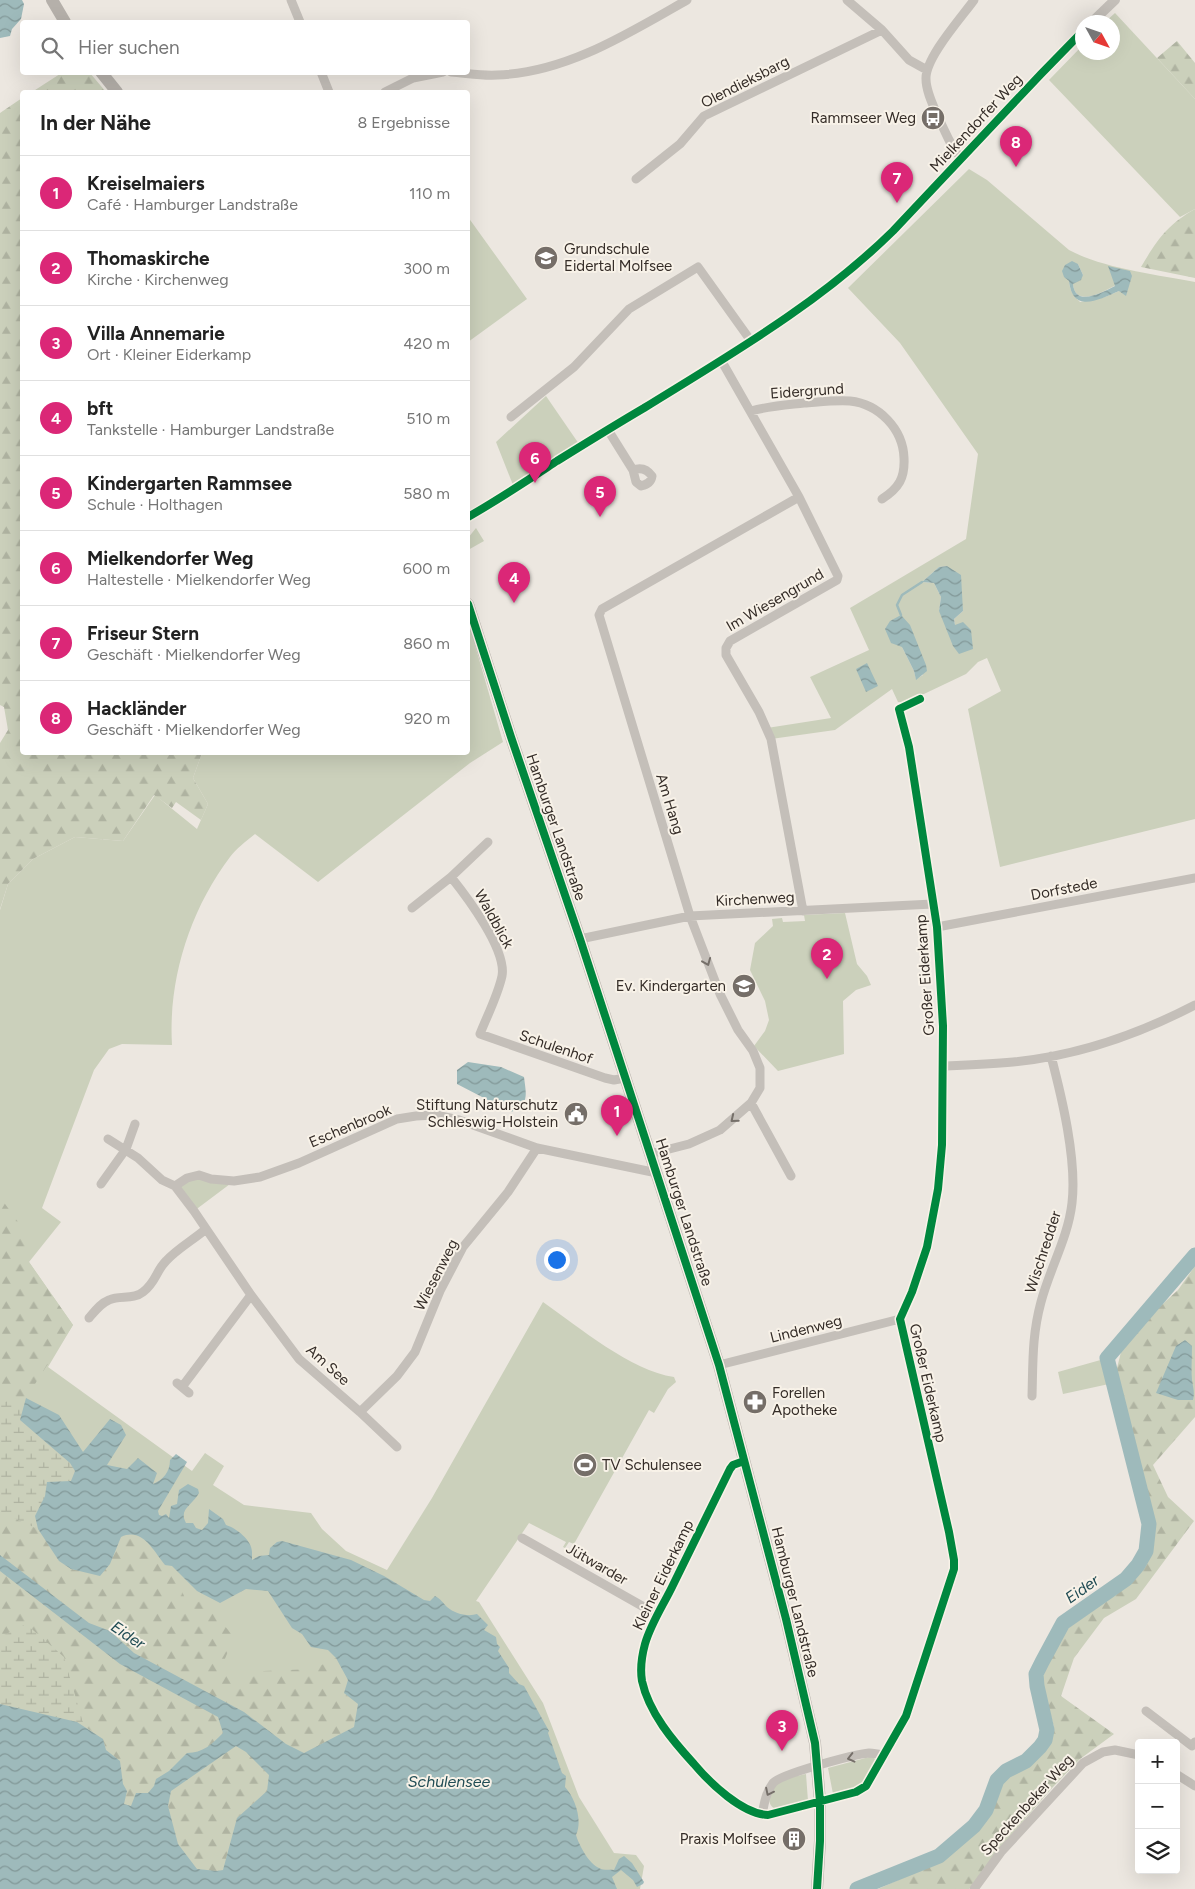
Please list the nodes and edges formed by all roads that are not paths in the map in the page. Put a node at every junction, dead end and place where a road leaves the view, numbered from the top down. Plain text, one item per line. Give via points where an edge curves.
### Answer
1 (52, 0) edge
2 (291, 0) edge
3 (687, 0) edge
4 (847, 0) edge
5 (974, 0) edge
6 (1115, 0) edge
7 (1099, 15) edge
8 (64, 20) edge
9 (299, 20) edge
10 (882, 30) junction
11 (1075, 39) edge
12 (927, 70) junction
13 (470, 73) edge
14 (104, 75) edge
15 (322, 75) edge
16 (428, 75) edge
17 (116, 90) edge
18 (328, 90) edge
19 (389, 90) edge
20 (962, 159) junction
21 (636, 179) dead end
22 (751, 342) junction
23 (721, 360) junction
24 (751, 411) junction
25 (511, 417) dead end
26 (608, 430) junction
27 (633, 470) dead end
28 (799, 497) junction
29 (882, 499) dead end
30 (470, 516) edge
31 (470, 610) edge
32 (920, 699) dead end
33 (488, 842) dead end
34 (452, 877) junction
35 (1195, 878) edge
36 (933, 904) junction
37 (412, 908) dead end
38 (803, 911) junction
39 (690, 916) junction
40 (937, 927) junction
41 (580, 939) junction
42 (1195, 1005) edge
43 (480, 1034) joint
44 (1051, 1056) junction
45 (943, 1066) junction
46 (625, 1078) junction
47 (751, 1104) junction
48 (135, 1124) dead end
49 (108, 1139) dead end
50 (537, 1148) junction
51 (126, 1149) junction
52 (650, 1154) junction
53 (657, 1173) junction
54 (791, 1176) dead end
55 (101, 1184) dead end
56 (175, 1186) junction
57 (206, 1229) junction
58 (251, 1295) junction
59 (89, 1318) dead end
60 (900, 1318) junction
61 (719, 1365) junction
62 (183, 1388) dead end
63 (1032, 1396) dead end
64 (360, 1412) junction
65 (397, 1447) dead end
66 (744, 1461) junction
67 (522, 1538) dead end
68 (658, 1615) junction
69 (1146, 1711) dead end
70 (1195, 1742) edge
71 (1135, 1754) edge
72 (885, 1755) junction
73 (818, 1766) junction
74 (1180, 1777) edge
75 (1195, 1786) edge
76 (820, 1802) junction
77 (762, 1815) junction
78 (817, 1889) edge
79 (974, 1889) edge

1 - 8 main road
2 - 9 street
3 - 13 street via 617,38 550,66 496,75
4 - 10 street
5 - 12 street via 940,46
6 - 7 street
10 - 12 street via 910,60
10 - 21 street, Olendieksbarg via 704,116 680,144
11 - 20 street, Mielkendorfer Weg
12 - 20 street via 927,86 933,105 954,151
14 - 17 main road
15 - 18 street
16 - 19 street via 412,78
20 - 22 street, Mielkendorfer Weg via 868,256 809,303
22 - 23 street, Mielkendorfer Weg
22 - 25 street via 698,267 628,309 574,367
23 - 24 street, Im Wiesengrund
23 - 26 street, Mielkendorfer Weg
24 - 28 street, Im Wiesengrund
24 - 29 street, Eidergrund via 768,406 852,401 879,412 896,430 904,456 900,482
26 - 27 street
26 - 30 street, Mielkendorfer Weg
28 - 38 street, Im Wiesengrund via 838,576 837,580 730,641 726,655 771,739
28 - 39 street, Am Hang via 602,609 599,615
31 - 41 main road, Hamburger Landstraße
32 - 36 street, Großer Eiderkamp via 899,709 909,747
33 - 34 street
34 - 37 street
34 - 43 street, Waldblick via 481,918 501,960 502,974
35 - 40 street, Dorfstede
36 - 38 street, Kirchenweg
36 - 40 street, Großer Eiderkamp
38 - 39 street, Kirchenweg
39 - 41 street, Kirchenweg
39 -> 47 street, Am Hang via 720,994 760,1068 760,1088
40 - 45 street, Großer Eiderkamp
41 - 46 main road, Hamburger Landstraße
42 - 44 street via 1140,1031
43 - 46 street, Schulenhof via 605,1078
44 - 45 street
44 - 63 street, Wischredder via 1067,1129 1073,1176 1072,1203 1034,1332
45 - 60 street, Großer Eiderkamp via 938,1189 927,1247
46 - 52 main road, Hamburger Landstraße
47 -> 52 street, Am Hang via 720,1130 689,1144
47 - 54 street
48 - 51 street
49 - 51 street
50 - 53 street, Eschenbrook
50 - 56 street, Eschenbrook via 459,1120 436,1115 416,1116 396,1119 260,1178 234,1181 199,1175
50 - 64 street, Wiesenweg via 508,1192 463,1247 440,1291 415,1352 398,1376
51 - 55 street
51 - 56 street via 162,1180
52 - 53 main road, Hamburger Landstraße
53 - 61 main road, Hamburger Landstraße
56 - 57 street, Am See
57 - 58 street, Am See
57 - 59 street via 166,1260 156,1279 142,1293 106,1300
58 - 62 street
58 - 64 street, Am See via 299,1359
60 - 61 street, Lindenweg
60 - 72 street, Großer Eiderkamp via 949,1532 954,1569 915,1693
61 - 66 main road, Hamburger Landstraße
64 - 65 street, Am See
66 - 68 street, Kleiner Eiderkamp via 733,1464 730,1469
66 - 73 main road, Hamburger Landstraße via 786,1619
67 - 68 street, Jütwarder
68 - 77 street, Kleiner Eiderkamp via 642,1660 642,1680 650,1702 677,1745 702,1773 726,1795
69 - 70 street via 1192,1746
71 - 79 street, Speckenbeker Weg via 1115,1750 1102,1752 1083,1763 1001,1852
72 -> 73 street via 869,1753
72 - 76 street, Großer Eiderkamp via 861,1790
73 - 76 main road, Hamburger Landstraße
73 -> 77 street via 773,1782
74 - 75 street
76 - 77 street
76 - 78 main road, Hamburger Landstraße

